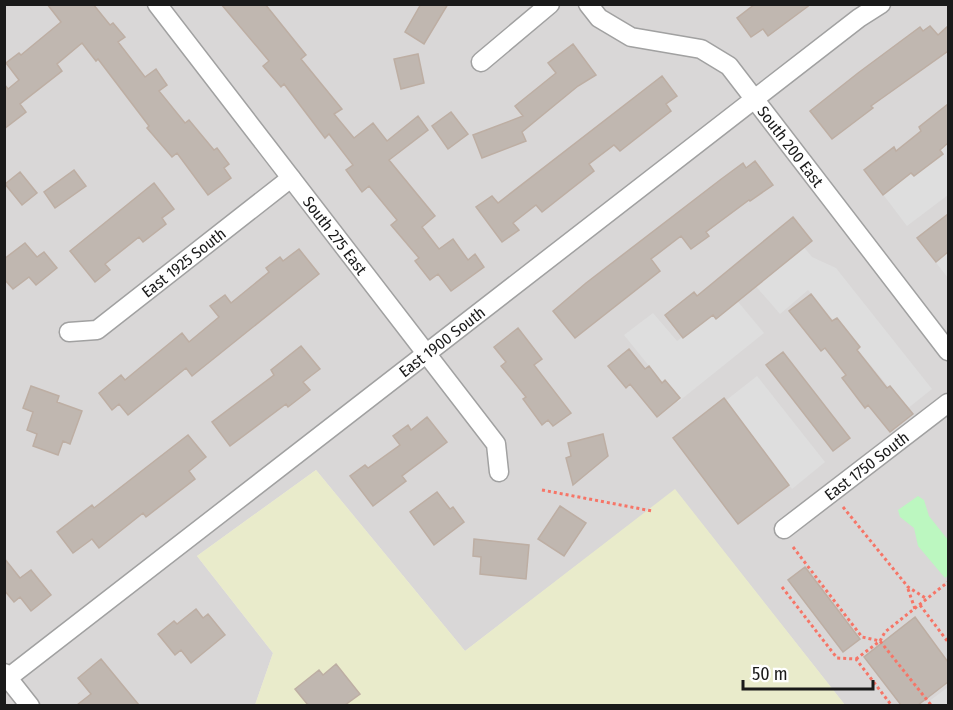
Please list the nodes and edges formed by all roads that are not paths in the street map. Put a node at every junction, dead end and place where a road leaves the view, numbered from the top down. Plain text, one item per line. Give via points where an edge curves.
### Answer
1 (157, 4) edge
2 (550, 4) edge
3 (588, 4) edge
4 (881, 4) edge
5 (481, 62) dead end
6 (754, 99) junction
7 (291, 178) junction
8 (69, 332) dead end
9 (948, 351) edge
10 (426, 353) junction
11 (948, 403) edge
12 (499, 472) dead end
13 (784, 529) dead end
14 (6, 677) edge
15 (30, 705) edge

1 - 7 street, South 275 East
2 - 5 street
3 - 6 street, South 200 East via 598,18 631,37 701,49 729,66
4 - 6 street, East 1900 South
6 - 9 street, South 200 East
6 - 10 street, East 1900 South
7 - 8 street, East 1925 South via 96,330
7 - 10 street, South 275 East
10 - 12 street, South 275 East via 496,444
10 - 14 street, East 1900 South
11 - 13 street, East 1750 South
14 - 15 street

